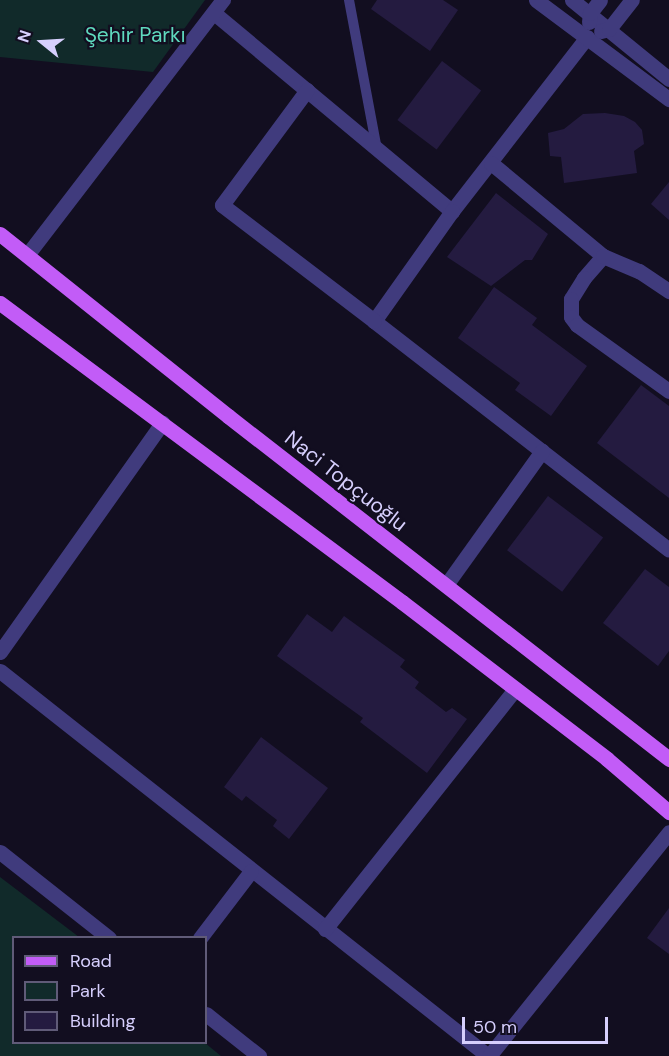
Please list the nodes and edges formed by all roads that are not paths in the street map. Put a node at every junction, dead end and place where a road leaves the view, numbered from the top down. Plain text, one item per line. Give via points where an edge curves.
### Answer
1 (349, 0) edge
2 (536, 0) edge
3 (572, 0) edge
4 (600, 0) edge
5 (632, 0) edge
6 (219, 6) edge
7 (590, 13) junction
8 (609, 29) junction
9 (587, 37) junction
10 (669, 79) edge
11 (307, 90) junction
12 (669, 99) edge
13 (377, 149) junction
14 (491, 163) junction
15 (452, 211) junction
16 (0, 234) edge
17 (27, 255) junction
18 (603, 256) junction
19 (668, 290) edge
20 (0, 303) edge
21 (374, 321) junction
22 (669, 391) edge
23 (162, 423) junction
24 (542, 451) junction
25 (669, 550) edge
26 (446, 585) junction
27 (0, 652) edge
28 (0, 671) edge
29 (515, 689) junction
30 (669, 759) edge
31 (669, 812) edge
32 (669, 832) edge
33 (0, 852) edge
34 (251, 871) junction
35 (325, 929) junction
36 (106, 936) edge
37 (202, 936) edge
38 (207, 1015) edge
39 (259, 1056) edge
40 (489, 1056) edge

1 - 13 lane
2 - 9 street
3 - 7 street
4 - 7 street
5 - 8 street
6 - 11 street
6 - 17 street
7 - 8 street
7 - 9 street
8 - 9 street
8 - 10 street
9 - 12 street
9 - 14 street
11 - 13 street
11 - 21 street via 222,205
13 - 15 street
14 - 15 street
14 - 18 street
15 - 21 street
16 - 17 main road, Naci Topçuoğlu
17 - 26 main road, Naci Topçuoğlu
18 - 19 street
18 - 22 street via 571,299 572,317 577,325
20 - 23 main road
21 - 24 street
23 - 27 street
23 - 29 main road
24 - 25 street
24 - 26 street
26 - 30 main road, Naci Topçuoğlu
28 - 34 street
29 - 31 main road
29 - 35 street
32 - 40 street
33 - 36 street
34 - 35 street
34 - 37 street
35 - 40 street
38 - 39 street

